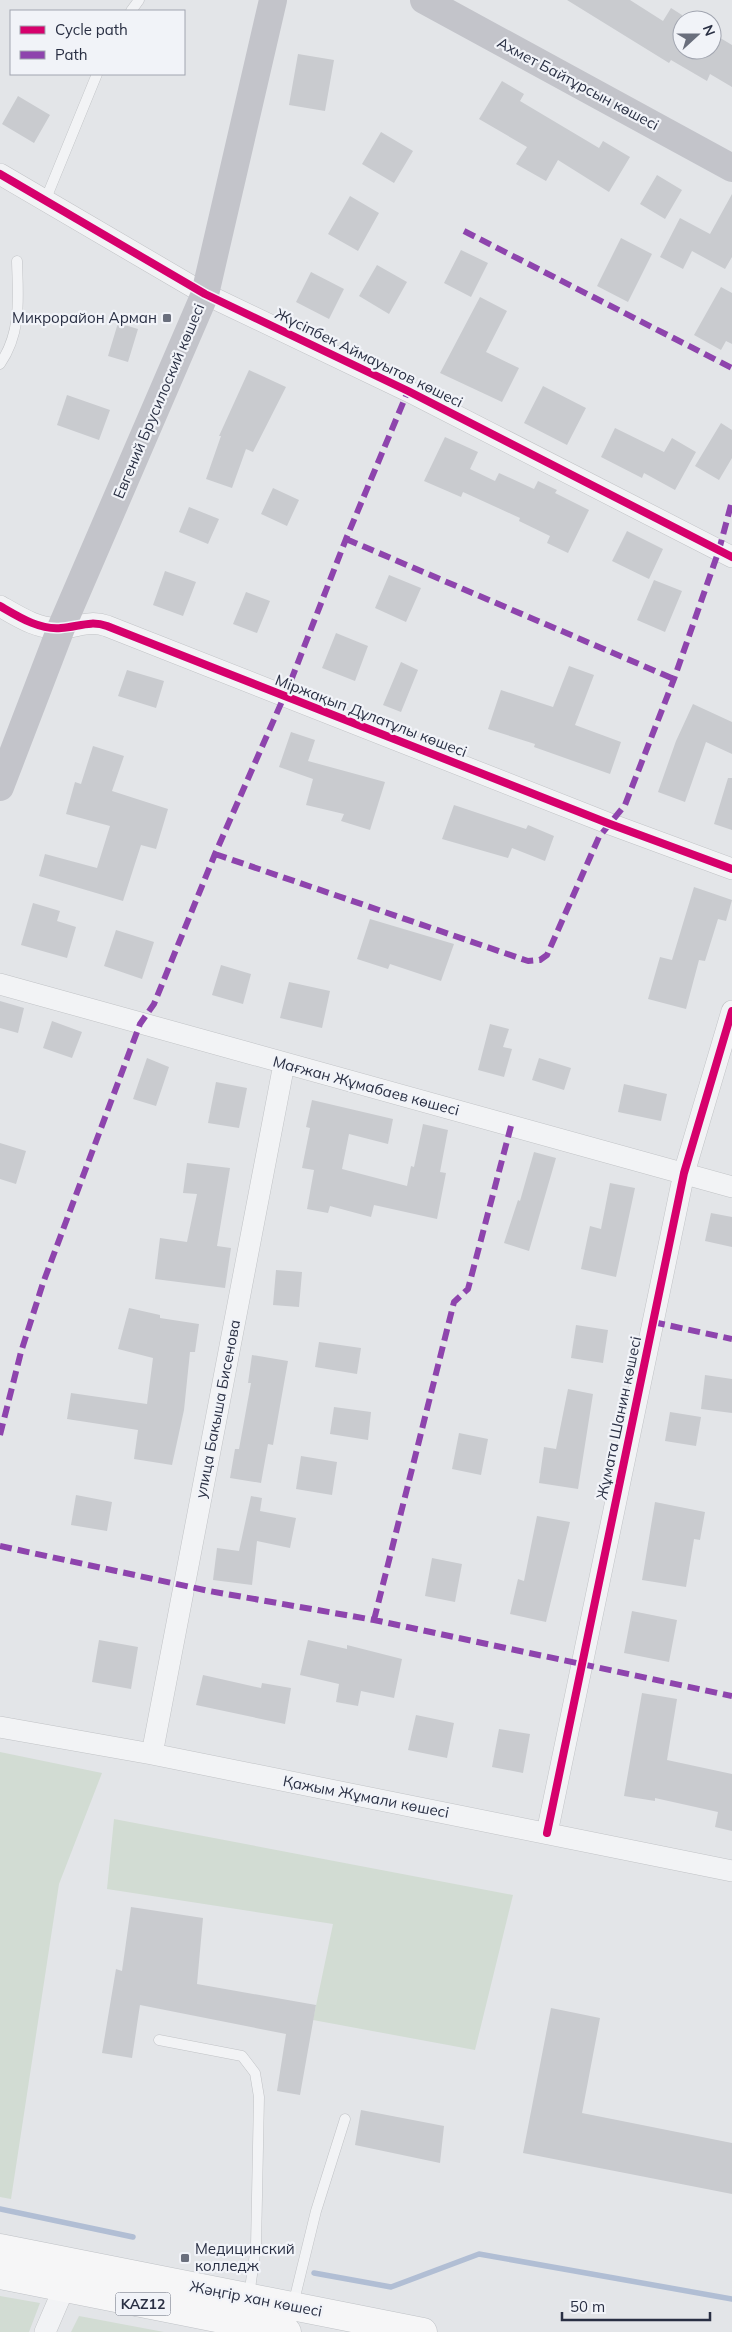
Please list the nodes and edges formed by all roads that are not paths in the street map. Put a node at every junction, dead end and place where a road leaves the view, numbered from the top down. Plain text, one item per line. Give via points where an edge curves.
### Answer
1 (273, 0) edge
2 (438, 3) edge
3 (97, 75) edge
4 (732, 168) edge
5 (0, 174) edge
6 (45, 201) junction
7 (17, 260) dead end
8 (205, 294) junction
9 (0, 364) edge
10 (732, 557) edge
11 (0, 606) edge
12 (61, 628) junction
13 (0, 787) edge
14 (732, 869) edge
15 (0, 984) edge
16 (732, 1011) edge
17 (284, 1064) junction
18 (684, 1173) junction
19 (732, 1187) edge
20 (0, 1727) edge
21 (152, 1754) junction
22 (547, 1834) junction
23 (732, 1871) edge
24 (159, 2040) dead end
25 (345, 2119) dead end
26 (0, 2248) edge
27 (0, 2275) edge
28 (67, 2275) junction
29 (249, 2298) junction
30 (290, 2319) edge
31 (45, 2332) edge
32 (423, 2332) edge

1 - 8 main road, Евгений Брусилоский көшесі
2 - 4 main road, Ахмет Байтұрсын көшесі
3 - 6 lane
5 - 6 street, Жүсіпбек Аймауытов көшесі
6 - 8 street, Жүсіпбек Аймауытов көшесі
7 - 9 lane via 18,317 12,342
8 - 10 street, Жүсіпбек Аймауытов көшесі via 408,391
8 - 12 main road, Евгений Брусилоский көшесі
11 - 12 street, Міржақып Дұлатұлы көшесі via 37,625
12 - 13 main road, Евгений Брусилоский көшесі
12 - 14 street, Міржақып Дұлатұлы көшесі via 90,622 107,626 601,821
15 - 17 street, Мағжан Жұмабаев көшесі
16 - 18 street, Жұмата Шанин көшесі
17 - 18 street, Мағжан Жұмабаев көшесі
17 - 21 street, улица Бакыша Бисенова
18 - 19 street, Мағжан Жұмабаев көшесі
18 - 22 street, Жұмата Шанин көшесі
20 - 21 street, Қажым Жұмали көшесі
21 - 22 street, Қажым Жұмали көшесі
22 - 23 street, Қажым Жұмали көшесі
24 - 29 lane via 242,2056 255,2073 259,2098 256,2246
25 - 30 lane via 316,2211
26 - 28 main road, Жәңгір хан көшесі / KAZ12
27 - 28 main road, Жәңгір хан көшесі / KAZ12
28 - 29 main road, Жәңгір хан көшесі / KAZ12
28 - 30 main road, Жәңгір хан көшесі / KAZ12
28 - 31 street
29 - 30 main road, Жәңгір хан көшесі / KAZ12
30 - 32 main road, Жәңгір хан көшесі / KAZ12

